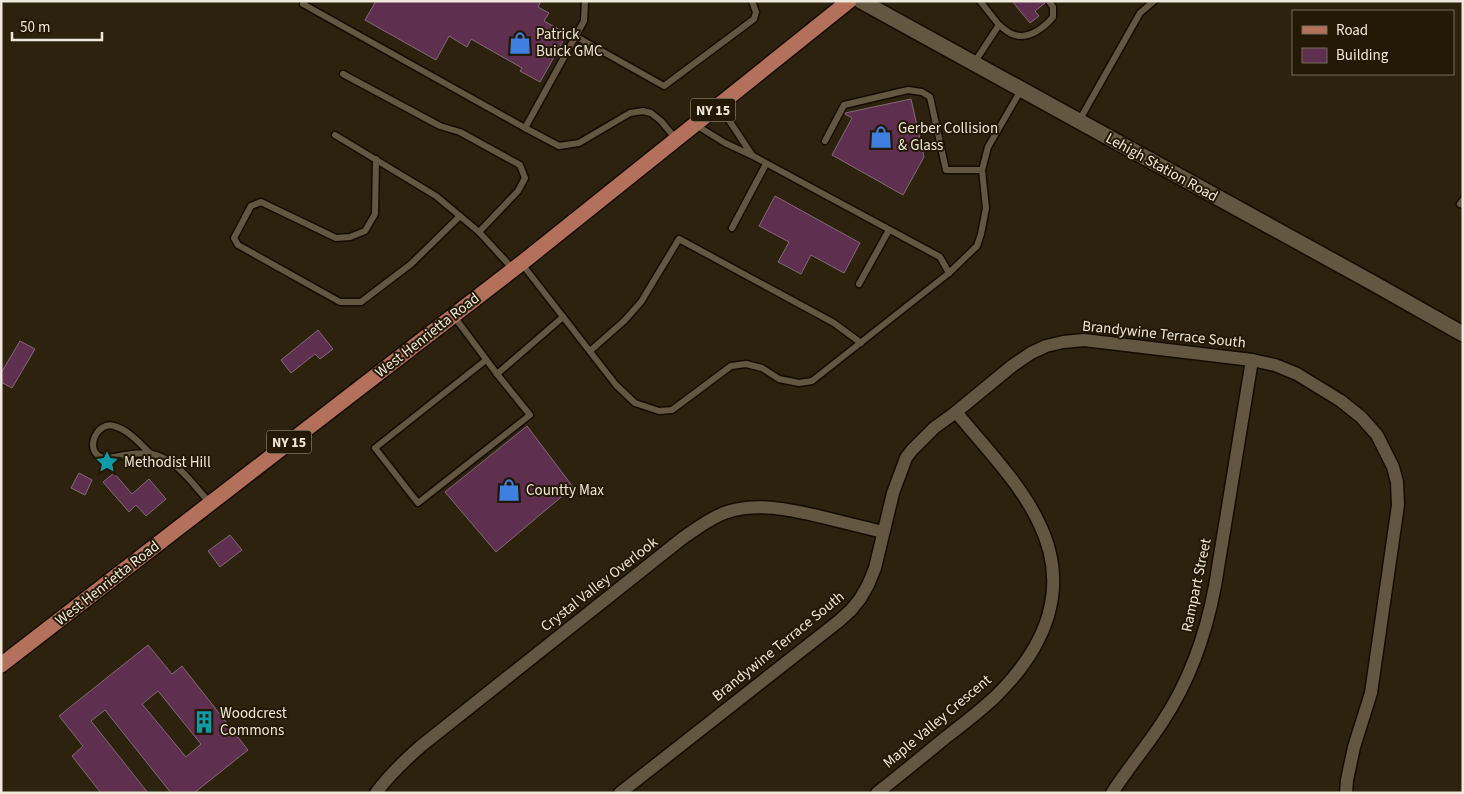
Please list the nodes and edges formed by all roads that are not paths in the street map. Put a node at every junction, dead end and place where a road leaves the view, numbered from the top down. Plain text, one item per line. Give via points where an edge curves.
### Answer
1 (305, 1) edge
2 (585, 1) edge
3 (752, 1) edge
4 (849, 1) edge
5 (861, 1) edge
6 (980, 1) edge
7 (1049, 1) edge
8 (1154, 1) edge
9 (999, 24) junction
10 (575, 36) junction
11 (974, 63) junction
12 (343, 74) dead end
13 (1022, 89) junction
14 (719, 105) junction
15 (1079, 121) junction
16 (695, 124) junction
17 (525, 128) junction
18 (335, 135) dead end
19 (676, 139) junction
20 (825, 141) dead end
21 (753, 156) junction
22 (376, 160) junction
23 (766, 164) junction
24 (982, 170) junction
25 (1463, 200) edge
26 (1463, 205) edge
27 (460, 216) junction
28 (732, 228) dead end
29 (889, 230) junction
30 (479, 232) junction
31 (517, 266) junction
32 (949, 274) junction
33 (859, 284) dead end
34 (453, 316) junction
35 (563, 317) junction
36 (1463, 334) edge
37 (861, 343) junction
38 (590, 351) junction
39 (486, 360) junction
40 (1252, 360) junction
41 (497, 374) junction
42 (956, 412) junction
43 (151, 454) junction
44 (210, 503) junction
45 (882, 532) junction
46 (1, 665) edge
47 (376, 793) edge
48 (620, 793) edge
49 (877, 793) edge
50 (1112, 793) edge
51 (1346, 793) edge

1 - 17 lane via 304,4
2 - 10 lane via 584,21
3 - 10 lane via 756,12 754,19 664,86
4 - 14 main road, West Henrietta Road / NY 15
5 - 11 street, Lehigh Station Road
6 - 9 lane
7 - 9 lane via 1053,17 1035,33 1026,36 1011,34
8 - 15 lane via 1140,13
9 - 11 lane
10 - 17 lane
11 - 13 street, Lehigh Station Road
12 - 30 lane via 520,165 525,178 518,191
13 - 15 street, Lehigh Station Road
13 - 24 lane via 988,148
14 - 16 main road, West Henrietta Road / NY 15
14 - 21 lane
15 - 36 street, Lehigh Station Road
16 - 19 main road, West Henrietta Road / NY 15
16 - 21 lane
17 - 19 lane via 559,146 579,143 630,113 643,111 661,121
18 - 22 lane
19 - 31 main road, West Henrietta Road / NY 15
20 - 24 lane via 844,105 908,90 922,92 930,97 946,170
21 - 23 lane
22 - 27 lane via 436,196
22 - 27 lane via 375,214 365,231 336,238 261,202 251,206 234,238 238,245 340,302 361,302 411,264
23 - 28 lane
23 - 29 lane
24 - 32 lane via 986,208 981,234 977,246
25 - 26 lane via 1460,204
27 - 30 lane
29 - 32 lane via 940,257
29 - 33 lane
30 - 31 lane
31 - 34 main road, West Henrietta Road / NY 15
31 - 35 lane
32 - 37 lane
34 - 39 lane
34 - 44 main road, West Henrietta Road / NY 15
35 - 38 lane
35 - 41 lane
37 - 38 lane via 812,382 779,379 762,368 746,364 731,366 672,410 659,411 635,403 616,385
37 - 38 lane via 834,323 679,239 641,302
39 - 41 lane
39 - 41 lane via 375,448 418,503 530,415
40 - 42 street, Brandywine Terrace South via 1084,340 1063,342 1031,353
40 - 50 street, Rampart Street via 1215,586 1204,633 1175,702
40 - 51 street, Brandywine Terrace South via 1297,374 1361,417 1377,435 1397,482 1398,505 1372,693 1354,747
42 - 45 street, Brandywine Terrace South via 934,428 906,458
42 - 49 street, Maple Valley Crescent via 1013,482 1038,520 1052,562 1051,607 1032,652 995,697
43 - 43 lane via 105,458 98,456 93,443 98,430 112,425 127,432
43 - 44 lane via 174,465
44 - 46 main road, West Henrietta Road / NY 15
45 - 47 street, Crystal Valley Overlook via 765,507 726,512 708,521 422,746
45 - 48 street, Brandywine Terrace South via 875,568 851,610

